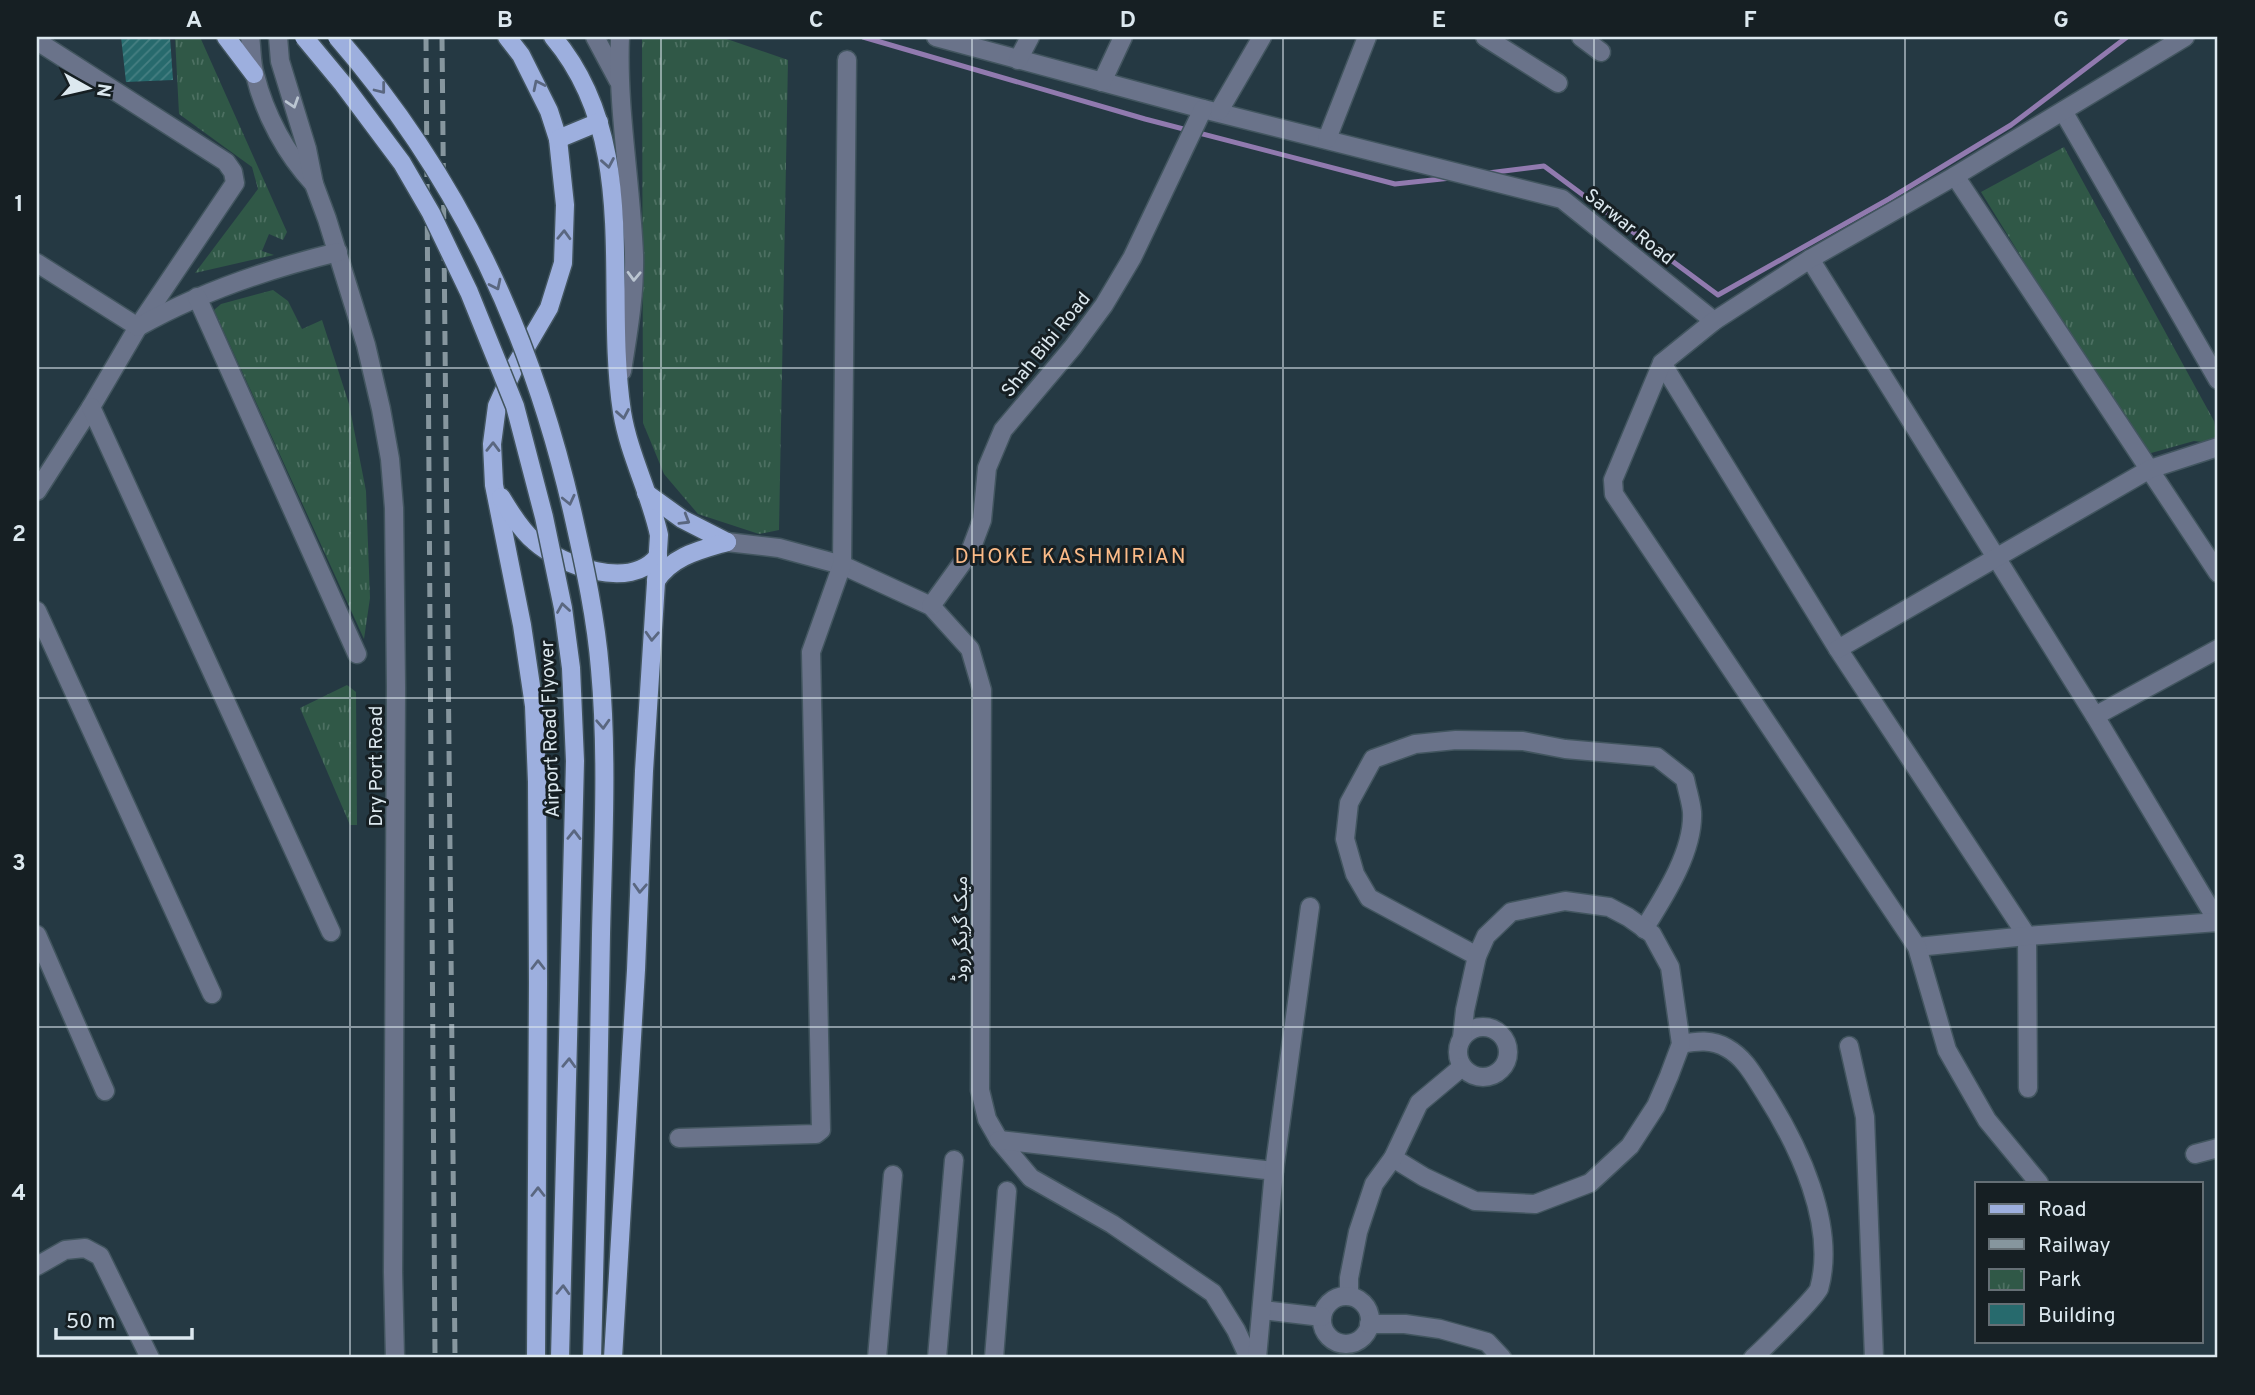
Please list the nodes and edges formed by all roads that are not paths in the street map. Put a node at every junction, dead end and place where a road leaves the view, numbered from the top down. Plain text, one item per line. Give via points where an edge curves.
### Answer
1 (226, 37) edge
2 (250, 37) edge
3 (278, 37) edge
4 (304, 37) edge
5 (337, 37) edge
6 (507, 37) edge
7 (553, 37) edge
8 (595, 37) edge
9 (620, 37) edge
10 (936, 37) edge
11 (1030, 37) edge
12 (1124, 37) edge
13 (1262, 37) edge
14 (1367, 37) edge
15 (1485, 37) edge
16 (1581, 37) edge
17 (2185, 37) edge
18 (37, 41) edge
19 (1601, 51) dead end
20 (848, 60) dead end
21 (1018, 61) junction
22 (254, 74) junction
23 (1102, 82) junction
24 (620, 83) junction
25 (1558, 83) dead end
26 (1211, 110) junction
27 (2063, 111) junction
28 (598, 122) junction
29 (558, 139) junction
30 (1327, 139) junction
31 (1955, 176) junction
32 (314, 184) junction
33 (338, 252) junction
34 (1811, 259) junction
35 (37, 263) edge
36 (197, 297) junction
37 (1714, 321) junction
38 (138, 327) junction
39 (1662, 363) junction
40 (2218, 380) edge
41 (620, 385) junction
42 (91, 407) junction
43 (2218, 447) edge
44 (2150, 469) junction
45 (494, 485) junction
46 (37, 491) edge
47 (646, 493) junction
48 (727, 542) junction
49 (658, 556) junction
50 (1995, 559) junction
51 (842, 565) junction
52 (2218, 573) edge
53 (655, 583) junction
54 (931, 606) junction
55 (37, 611) edge
56 (1838, 649) junction
57 (2218, 649) edge
58 (357, 654) dead end
59 (2095, 716) junction
60 (1310, 907) dead end
61 (2218, 922) edge
62 (1644, 929) junction
63 (331, 932) dead end
64 (37, 935) edge
65 (2027, 936) junction
66 (1917, 947) junction
67 (1477, 956) junction
68 (212, 994) dead end
69 (1462, 1038) junction
70 (1681, 1044) junction
71 (1849, 1046) dead end
72 (1462, 1067) junction
73 (2028, 1087) dead end
74 (105, 1091) dead end
75 (679, 1138) dead end
76 (999, 1140) junction
77 (2218, 1148) edge
78 (2195, 1154) dead end
79 (1393, 1158) junction
80 (954, 1160) dead end
81 (1274, 1171) junction
82 (893, 1175) dead end
83 (2038, 1182) edge
84 (1007, 1191) dead end
85 (37, 1266) edge
86 (1349, 1296) junction
87 (1262, 1310) junction
88 (1322, 1317) junction
89 (1369, 1324) junction
90 (1337, 1350) edge
91 (150, 1358) edge
92 (394, 1358) edge
93 (536, 1358) edge
94 (561, 1358) edge
95 (592, 1358) edge
96 (613, 1358) edge
97 (877, 1358) edge
98 (937, 1358) edge
99 (994, 1358) edge
100 (1249, 1358) edge
101 (1257, 1358) edge
102 (1502, 1358) edge
103 (1753, 1358) edge
104 (1874, 1358) edge

1 - 22 main road
2 - 22 street
3 -> 32 street
94 -> 4 main road, Airport Road Flyover, bridge via 575,761 571,668 554,561 515,407 452,254 402,163
5 -> 95 main road, bridge via 402,118 475,239 526,352 582,553 600,668 606,771
29 -> 6 main road via 538,84
7 - 28 main road via 582,78
8 - 24 street
9 - 24 street
10 - 21 street, Sarwar Road
11 - 21 street
12 - 23 street
13 - 26 street, Shah Bibi Road
14 - 30 street
15 - 25 street
16 - 19 street
17 - 27 street
18 - 38 street via 226,162 233,172 235,184
20 - 51 street
21 - 23 street, Sarwar Road
22 - 32 street via 285,148
23 - 26 street, Sarwar Road
24 -> 41 street via 634,257
26 - 30 street, Sarwar Road
26 - 54 street, Shah Bibi Road via 1104,305 1003,430 987,468 982,520 970,552
27 - 31 street
27 - 40 street
28 - 29 main road
28 -> 41 main road via 615,217
45 -> 29 main road via 492,444 497,406 549,307 563,263 565,205
30 - 37 street, Sarwar Road via 1562,199
31 - 34 street
31 - 44 street
32 - 33 street, Dry Port Road
33 - 36 street via 283,265
33 - 92 street, Dry Port Road via 381,409 394,508
34 - 37 street
34 - 50 street
35 - 38 street
36 - 38 street
36 - 58 street
37 - 39 street
38 - 42 street
39 - 56 street
39 - 66 street via 1613,480 1614,494
41 -> 47 main road via 631,452
42 - 46 street
42 - 63 street
43 - 44 street
44 - 50 street
44 - 52 street
45 - 49 main road via 534,541 562,558 613,575 634,572
93 -> 45 main road via 534,706
47 -> 48 main road, میک گریگر روڈ
47 - 49 main road via 659,535
48 - 51 street, میک گریگر روڈ via 779,548
48 - 53 main road, میک گریگر روڈ via 670,564
49 - 53 main road
50 - 56 street
50 - 59 street
51 - 54 street, میک گریگر روڈ
51 - 75 street via 811,652 821,1130 816,1134
53 -> 96 main road
54 - 76 street, میک گریگر روڈ via 970,649 982,690 980,1090 987,1119
55 - 68 street
56 - 65 street
57 - 59 street
59 - 61 street
60 - 81 street
61 - 65 street
62 - 67 street via 1609,907 1565,901 1511,912 1486,936
62 - 67 street via 1685,852 1692,814 1685,779 1657,757 1523,741 1456,740 1415,744 1373,759 1349,803 1345,839 1355,874 1369,898
62 - 70 street via 1652,934 1670,967
64 - 74 street
65 - 66 street
65 - 73 street
66 - 83 street via 1947,1050 1987,1121
67 - 69 street
69 - 72 street via 1458,1052
69 - 72 street via 1476,1028 1493,1029 1508,1048 1506,1065 1493,1076 1476,1077
70 - 79 street via 1656,1106 1630,1146 1590,1182 1535,1204 1475,1201
70 - 103 street via 1703,1040 1727,1048 1747,1065 1788,1128 1812,1186 1824,1245 1819,1292
71 - 104 street via 1865,1117
72 - 79 street via 1419,1103
76 - 81 street
76 - 100 street, میک گریگر روڈ via 1031,1178 1112,1224 1213,1293
77 - 78 street
79 - 86 street via 1374,1184 1358,1232
80 - 98 street
81 - 87 street
82 - 97 street
84 - 99 street
85 - 91 street via 65,1251 85,1248 100,1256
86 - 88 street via 1334,1299
86 - 89 street via 1367,1308
87 - 88 street
87 - 101 street
88 - 90 street
89 - 90 street via 1361,1338
89 - 102 street via 1440,1329 1487,1342

